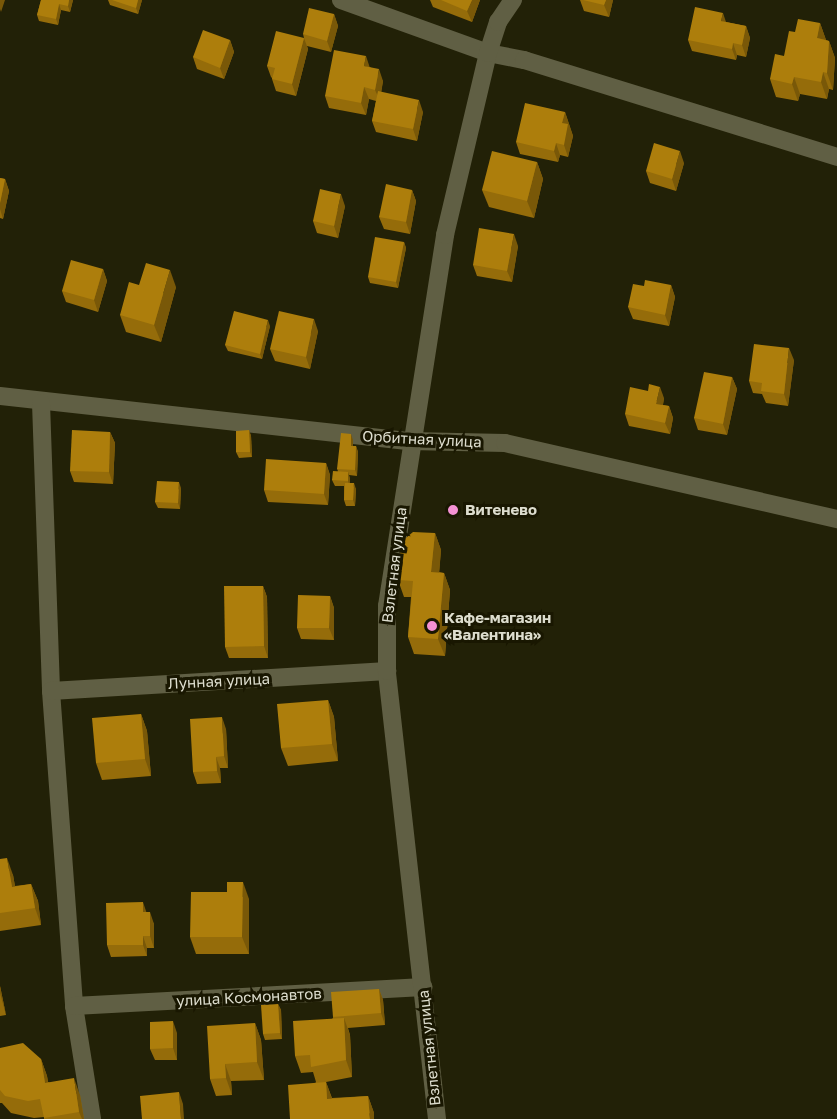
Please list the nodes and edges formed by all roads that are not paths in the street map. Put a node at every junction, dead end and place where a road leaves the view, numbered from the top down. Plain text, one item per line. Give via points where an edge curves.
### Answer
1 (341, 0) edge
2 (513, 0) edge
3 (488, 53) junction
4 (837, 157) edge
5 (0, 396) edge
6 (41, 403) junction
7 (410, 441) junction
8 (837, 519) edge
9 (387, 671) junction
10 (51, 691) junction
11 (423, 987) junction
12 (74, 1006) junction
13 (93, 1119) edge
14 (437, 1119) edge

1 - 3 street
2 - 3 street, Взлетная улица via 498,22
3 - 4 street via 524,60
3 - 7 street, Взлетная улица via 445,235
5 - 6 street, Орбитная улица
6 - 7 street, Орбитная улица
6 - 10 street
7 - 8 street, Орбитная улица via 505,443
7 - 9 street, Взлетная улица via 387,606
9 - 10 street, Лунная улица
9 - 11 street, Взлетная улица
10 - 12 street
11 - 12 street, улица Космонавтов
11 - 14 street, Взлетная улица
12 - 13 street

